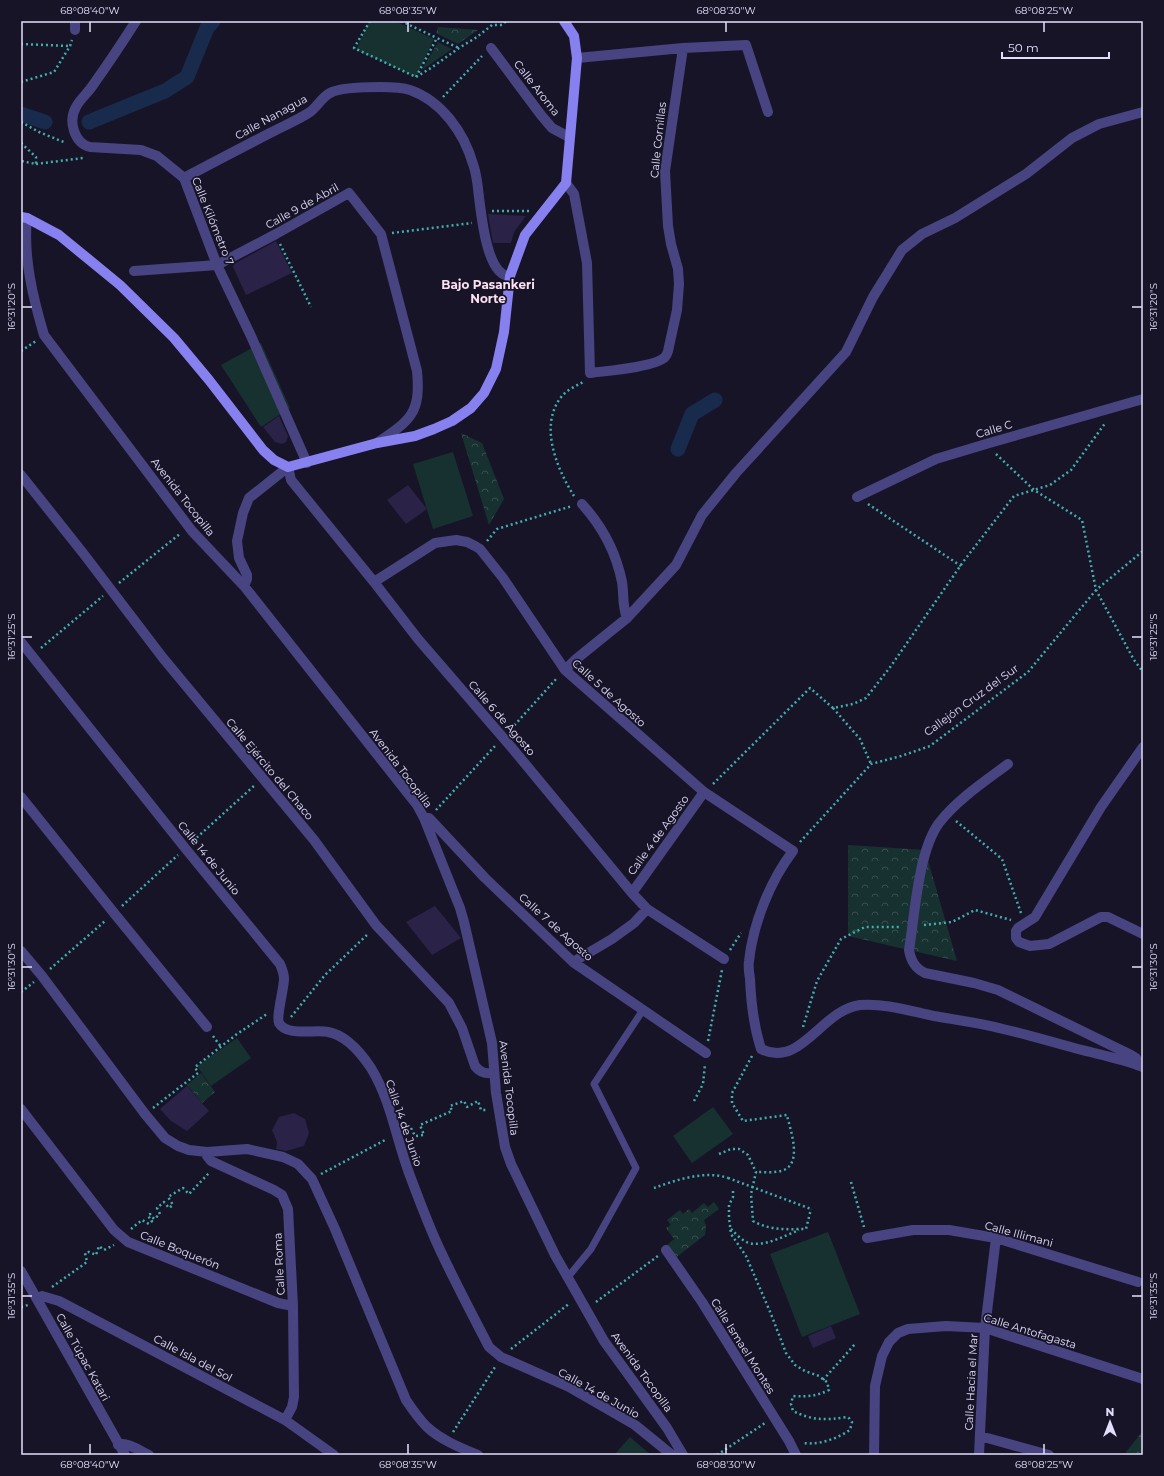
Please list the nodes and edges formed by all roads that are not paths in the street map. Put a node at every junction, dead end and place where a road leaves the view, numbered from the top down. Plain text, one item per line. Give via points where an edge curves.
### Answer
1 (136, 21) edge
2 (564, 21) edge
3 (490, 48) road end
4 (683, 48) junction
5 (577, 58) junction
6 (768, 112) dead end
7 (1143, 112) edge
8 (569, 137) junction
9 (184, 178) junction
10 (566, 183) junction
11 (24, 218) edge
12 (217, 265) junction
13 (134, 271) dead end
14 (510, 276) junction
15 (1143, 399) edge
16 (377, 443) junction
17 (307, 463) junction
18 (288, 467) junction
19 (21, 475) edge
20 (857, 497) road end
21 (582, 504) road end
22 (374, 582) junction
23 (244, 586) junction
24 (626, 618) junction
25 (21, 642) edge
26 (565, 670) junction
27 (1143, 747) edge
28 (1008, 764) dead end
29 (704, 792) junction
30 (21, 797) edge
31 (424, 818) junction
32 (632, 893) junction
33 (647, 909) junction
34 (1143, 934) edge
35 (21, 952) edge
36 (724, 960) road end
37 (573, 962) junction
38 (643, 1010) junction
39 (207, 1027) dead end
40 (706, 1053) road end
41 (1140, 1066) edge
42 (494, 1073) junction
43 (21, 1109) edge
44 (207, 1152) junction
45 (867, 1238) road end
46 (996, 1238) junction
47 (666, 1250) road end
48 (21, 1271) edge
49 (568, 1278) junction
50 (1138, 1282) dead end
51 (40, 1298) junction
52 (293, 1306) junction
53 (985, 1328) junction
54 (1143, 1379) edge
55 (285, 1420) junction
56 (980, 1436) junction
57 (118, 1444) junction
58 (124, 1455) edge
59 (149, 1455) edge
60 (334, 1455) edge
61 (478, 1455) edge
62 (672, 1455) edge
63 (683, 1455) edge
64 (796, 1455) edge
65 (874, 1455) edge
66 (979, 1455) edge
67 (1049, 1455) edge

1 - 9 street, Calle Kilómetro 7 via 76,107 72,118 74,130 77,138 85,146 141,150 157,156
2 - 5 main road via 574,36
3 - 8 street, Calle Aroma via 552,128
4 - 5 street
4 - 6 street via 746,45
4 - 10 street, Calle Cornillas via 665,171 668,226 679,284 677,310 665,357 631,367 590,373 587,264 574,194
5 - 8 main road
7 - 24 street via 1099,124 1072,138 1026,174 955,218 922,234 902,250 873,297 846,352 736,472 702,514 676,565
8 - 10 main road
9 - 12 street, Calle Kilómetro 7
9 - 14 street, Calle Nanagua via 310,112 330,93 367,87 410,90 436,105 454,124 466,144 477,180 490,254 501,272
10 - 14 main road via 525,234
11 - 18 main road via 59,236 120,285 174,338 263,450 274,460
11 - 23 street, Avenida Tocopilla via 30,276 44,335 192,531
12 - 13 street, Calle 9 de Abril
12 - 16 street, Calle 9 de Abril via 349,193 381,234 417,370 418,390 413,411 406,422
12 - 17 street, Calle Kilómetro 7
14 - 16 main road via 504,332 496,369 484,393 471,408 452,421 415,436
15 - 20 street, Calle C via 936,460
16 - 17 main road
17 - 18 main road
18 - 22 street, Calle 6 de Agosto via 291,480
18 - 23 street via 249,498 243,513 237,541 239,558 247,579
19 - 42 street, Calle Ejército del Chaco via 163,658 314,840 376,925 449,1003 462,1028 475,1066 481,1072
21 - 24 street via 595,518 610,544 622,582
22 - 26 street, Calle 5 de Agosto via 435,544 456,540 467,542 480,549 503,578
22 - 32 street, Calle 6 de Agosto via 418,639
23 - 31 street, Avenida Tocopilla via 417,805
24 - 26 street
25 - 62 street, Calle 14 de Junio via 280,964 284,980 278,1021 282,1028 289,1031 329,1032 345,1039 370,1068 384,1094 409,1172 441,1252 489,1347 501,1357 569,1387 635,1425
26 - 29 street, Calle 5 de Agosto
27 - 34 street via 1101,807 1035,918 1016,931 1016,938 1030,946 1049,944 1101,917 1108,917
28 - 41 street via 957,803 939,824 930,840 921,871 912,927 909,950 912,962 926,973 998,990 1131,1055
29 - 32 street, Calle 4 de Agosto
29 - 41 street, Calle 5 de Agosto via 793,851 783,863 762,910 753,936 748,963 751,1000 761,1049 768,1053 786,1053 796,1049 838,1013 859,1006 872,1005 1002,1028
30 - 39 street
31 - 37 street, Calle 7 de Agosto via 429,818 485,878
31 - 42 street, Avenida Tocopilla via 464,922 492,1044
32 - 33 street, Calle 6 de Agosto
33 - 36 street, Calle 6 de Agosto
33 - 37 street via 634,923 612,939
35 - 44 street via 165,1138 189,1150
37 - 38 street, Calle 7 de Agosto
38 - 40 street, Calle 7 de Agosto
38 - 49 lane via 594,1084 636,1168 591,1249
42 - 49 street, Avenida Tocopilla via 504,1147
43 - 52 street, Calle Boquerón via 114,1230 128,1242 278,1303
44 - 52 street, Calle Roma via 209,1159 274,1190 282,1195 286,1202
44 - 61 street via 247,1149 283,1157 298,1164 312,1180 335,1229 406,1400 428,1428 447,1441
45 - 46 street, Calle Illimani via 913,1230 949,1230
46 - 50 street, Calle Illimani
46 - 53 street, Calle Hacia el Mar
47 - 64 street, Calle Ismael Montes via 702,1302
48 - 51 street, Calle Túpac Katari
49 - 63 street, Avenida Tocopilla via 604,1341 667,1428
51 - 55 street, Calle Isla del Sol via 59,1301
51 - 57 street, Calle Túpac Katari
52 - 55 street, Calle Roma via 294,1397
53 - 54 street, Calle Antofagasta
53 - 56 street, Calle Hacia el Mar
53 - 65 street, Calle Antofagasta via 946,1326 908,1329 889,1342 882,1356 875,1386
55 - 60 street, Calle Isla del Sol
56 - 66 street, Calle Hacia el Mar
56 - 67 street
57 - 58 street, Calle Túpac Katari
57 - 59 street via 129,1445

